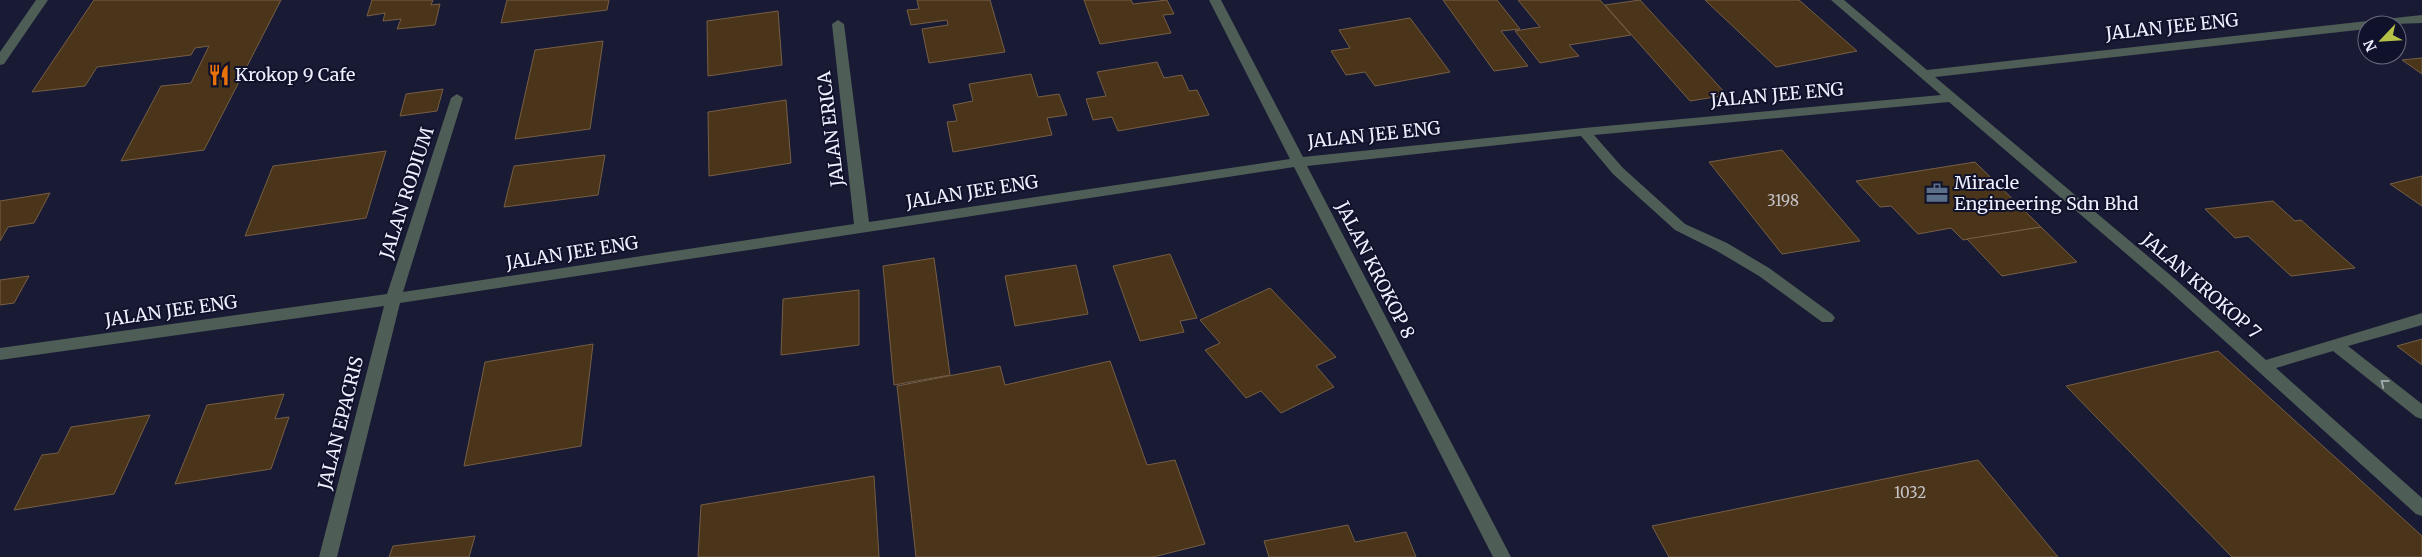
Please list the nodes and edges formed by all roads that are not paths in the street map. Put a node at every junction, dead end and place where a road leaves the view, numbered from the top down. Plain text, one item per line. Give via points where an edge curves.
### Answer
1 (42, 0) edge
2 (1215, 0) edge
3 (1837, 0) edge
4 (2422, 19) edge
5 (838, 24) dead end
6 (0, 61) edge
7 (1926, 74) junction
8 (457, 98) dead end
9 (1954, 98) junction
10 (1584, 132) junction
11 (1300, 162) junction
12 (862, 228) junction
13 (393, 299) junction
14 (1827, 318) dead end
15 (2422, 319) edge
16 (2335, 344) junction
17 (0, 354) edge
18 (2264, 366) junction
19 (2422, 413) edge
20 (2422, 509) edge
21 (328, 557) edge
22 (1502, 557) edge

1 - 6 street
2 - 11 street, JALAN KROKOP 8
3 - 7 street, JALAN KROKOP 7
4 - 7 street, JALAN JEE ENG
5 - 12 street, JALAN ERICA
7 - 9 street, JALAN KROKOP 7
8 - 13 street, JALAN RODIUM
9 - 10 street, JALAN JEE ENG
9 - 18 street, JALAN KROKOP 7
10 - 11 street, JALAN JEE ENG
10 - 14 street via 1618,171 1680,227 1764,272
11 - 12 street, JALAN JEE ENG
11 - 22 street, JALAN KROKOP 8
12 - 13 street, JALAN JEE ENG
13 - 17 street, JALAN JEE ENG
13 - 21 street, JALAN EPACRIS
15 - 16 street
16 - 18 street
19 -> 16 street
18 - 20 street, JALAN KROKOP 7

